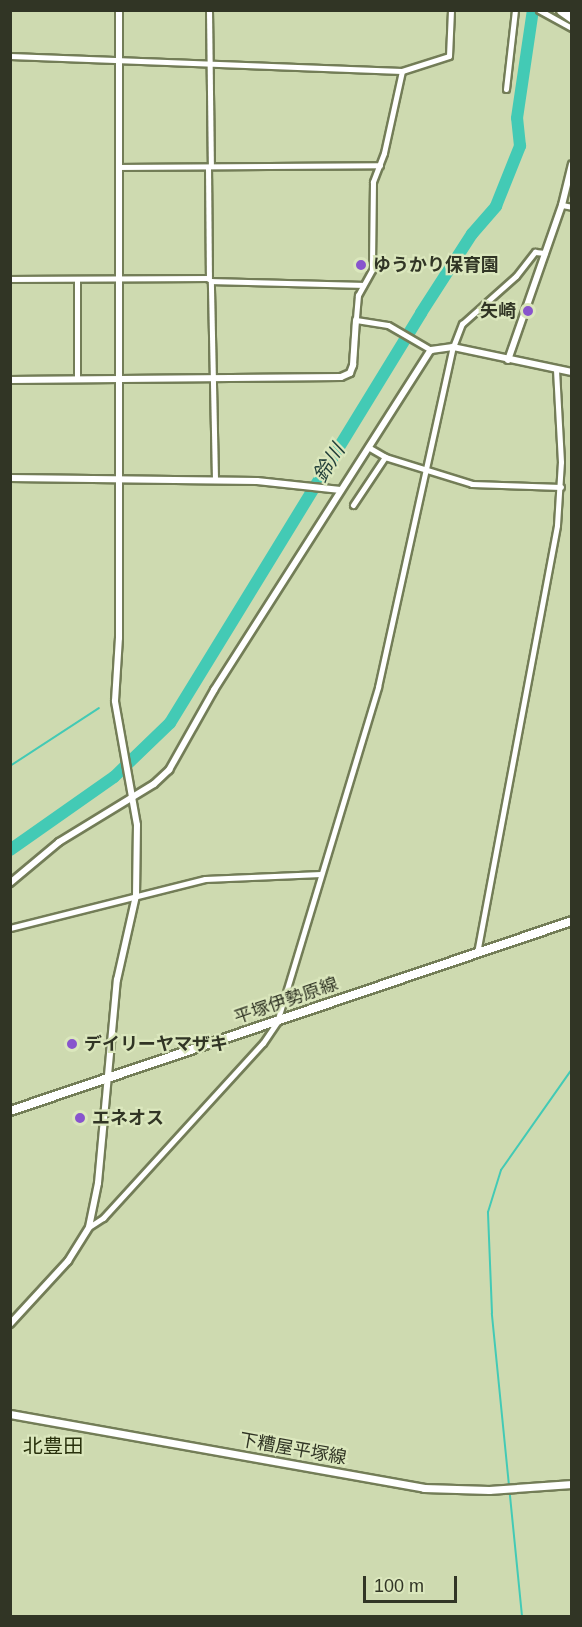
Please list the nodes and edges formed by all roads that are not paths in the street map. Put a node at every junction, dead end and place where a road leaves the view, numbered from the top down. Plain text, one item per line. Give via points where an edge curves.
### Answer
1 (119, 10) edge
2 (209, 10) edge
3 (451, 10) edge
4 (515, 10) edge
5 (539, 10) edge
6 (561, 10) edge
7 (572, 18) edge
8 (572, 28) edge
9 (10, 56) edge
10 (119, 62) junction
11 (210, 66) junction
12 (402, 71) junction
13 (506, 89) dead end
14 (572, 164) edge
15 (380, 165) junction
16 (209, 166) junction
17 (118, 167) junction
18 (562, 205) junction
19 (572, 207) edge
20 (545, 253) junction
21 (10, 279) edge
22 (210, 279) junction
23 (77, 280) junction
24 (120, 280) junction
25 (363, 285) junction
26 (356, 320) junction
27 (453, 347) junction
28 (431, 350) junction
29 (508, 360) junction
30 (556, 369) junction
31 (572, 372) edge
32 (76, 379) junction
33 (120, 379) junction
34 (216, 379) junction
35 (10, 380) edge
36 (368, 447) junction
37 (385, 457) junction
38 (428, 472) junction
39 (10, 478) edge
40 (119, 480) junction
41 (215, 480) junction
42 (561, 486) junction
43 (339, 490) junction
44 (353, 505) dead end
45 (132, 797) junction
46 (321, 874) junction
47 (10, 883) edge
48 (136, 896) junction
49 (572, 921) edge
50 (10, 928) edge
51 (477, 953) junction
52 (277, 1022) junction
53 (108, 1078) junction
54 (10, 1111) edge
55 (89, 1227) junction
56 (10, 1324) edge
57 (10, 1414) edge
58 (572, 1484) edge

1 - 10 street
2 - 11 street
3 - 12 street via 450,56
4 - 13 street
5 - 8 street
6 - 7 highway
9 - 10 street
10 - 11 street
10 - 17 street
11 - 12 street
11 - 16 street
12 - 15 street
14 - 18 street
15 - 16 street
15 - 25 street via 373,182 372,270
16 - 17 street
16 - 22 street
17 - 24 street
18 - 19 street
18 - 20 street
20 - 27 street via 535,252 516,276 462,324
20 - 29 street
21 - 23 street
22 - 24 street
22 - 25 street
22 - 34 street
23 - 24 street
23 - 32 street
24 - 33 street
25 - 26 street
26 - 28 street via 388,325
26 - 34 street via 353,365 350,373 341,377
27 - 28 street
27 - 29 street
27 - 38 street
28 - 36 street
29 - 30 street
30 - 31 street
30 - 42 street
32 - 33 street
32 - 35 street
33 - 34 street
33 - 40 street
34 - 41 street
36 - 37 street
36 - 43 street
37 - 38 street
37 - 44 street
38 - 42 street via 472,484
38 - 46 street via 378,687
39 - 40 street
40 - 41 street
40 - 45 street via 115,701
41 - 43 street
42 - 51 street
43 - 45 street via 214,690 179,756 154,784
45 - 47 street via 59,842
45 - 48 street via 137,825
46 - 48 street via 205,879
46 - 52 street
48 - 50 street
48 - 53 street via 117,980
49 - 51 main road, 平塚伊勢原線
51 - 52 main road, 平塚伊勢原線
52 - 53 main road, 平塚伊勢原線
52 - 55 street via 263,1043 103,1218
53 - 54 main road, 平塚伊勢原線
53 - 55 street via 98,1183
55 - 56 street via 68,1261
57 - 58 main road, 下糟屋平塚線 via 410,1486 507,1489

